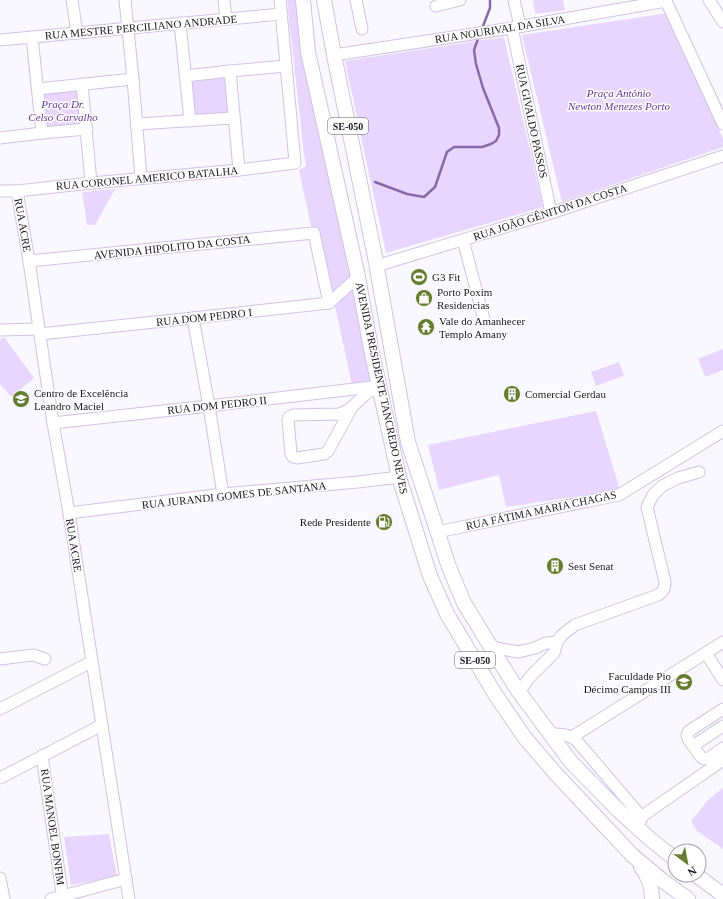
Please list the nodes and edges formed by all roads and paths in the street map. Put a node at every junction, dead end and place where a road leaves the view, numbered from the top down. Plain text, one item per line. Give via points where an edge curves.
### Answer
1 (72, 0) edge
2 (125, 0) edge
3 (224, 0) edge
4 (280, 0) edge
5 (303, 0) edge
6 (324, 0) edge
7 (356, 0) edge
8 (460, 0) edge
9 (514, 0) edge
10 (709, 0) edge
11 (636, 3) edge
12 (436, 6) dead end
13 (282, 14) junction
14 (226, 19) junction
15 (723, 22) edge
16 (180, 23) junction
17 (516, 27) junction
18 (127, 28) junction
19 (362, 29) dead end
20 (76, 33) junction
21 (32, 37) junction
22 (0, 40) edge
23 (334, 55) junction
24 (286, 66) junction
25 (230, 71) junction
26 (186, 76) junction
27 (133, 79) junction
28 (82, 84) junction
29 (38, 89) junction
30 (233, 118) junction
31 (190, 121) junction
32 (137, 124) junction
33 (723, 124) edge
34 (87, 129) junction
35 (42, 133) junction
36 (0, 138) edge
37 (723, 156) edge
38 (239, 170) junction
39 (141, 178) junction
40 (91, 183) junction
41 (0, 191) edge
42 (17, 191) junction
43 (552, 213) junction
44 (463, 240) junction
45 (29, 261) junction
46 (376, 261) junction
47 (359, 280) junction
48 (329, 302) junction
49 (193, 318) junction
50 (484, 319) dead end
51 (0, 330) edge
52 (39, 332) junction
53 (380, 386) junction
54 (209, 406) junction
55 (352, 407) junction
56 (53, 423) junction
57 (723, 431) edge
58 (699, 472) dead end
59 (399, 477) junction
60 (223, 494) junction
61 (69, 513) junction
62 (437, 532) junction
63 (557, 642) junction
64 (723, 643) edge
65 (491, 647) junction
66 (706, 653) junction
67 (0, 659) edge
68 (45, 659) dead end
69 (91, 662) junction
70 (723, 680) edge
71 (519, 692) junction
72 (0, 709) edge
73 (723, 709) edge
74 (102, 726) junction
75 (723, 726) edge
76 (551, 734) junction
77 (572, 737) junction
78 (693, 746) junction
79 (723, 748) edge
80 (42, 756) junction
81 (723, 760) edge
82 (0, 778) edge
83 (638, 822) junction
84 (667, 851) edge
85 (632, 855) junction
86 (0, 878) edge
87 (126, 879) junction
88 (707, 883) edge
89 (723, 895) edge
90 (63, 897) edge
91 (4, 899) edge
92 (51, 899) edge
93 (129, 899) edge
94 (652, 899) edge
95 (688, 899) edge

1 - 20 street
2 - 18 street
3 - 14 street
4 - 13 street
5 - 47 main road, AVENIDA PRESIDENTE TANCREDO NEVES / SE-050 via 308,52
6 - 23 main road, AVENIDA PRESIDENTE TANCREDO NEVES / SE-050
7 - 19 street
8 - 12 street
9 - 17 street, RUA GIVALDO PASSOS
10 - 15 street
11 - 17 street, RUA NOURIVAL DA SILVA
11 - 33 street, RUA NOURIVAL DA SILVA via 666,1
13 - 14 street, RUA MESTRE PERCILIANO ANDRADE
13 - 24 street
14 - 16 street, RUA MESTRE PERCILIANO ANDRADE
16 - 18 street, RUA MESTRE PERCILIANO ANDRADE
16 - 26 street
17 - 23 street, RUA NOURIVAL DA SILVA
17 - 43 street, RUA GIVALDO PASSOS
18 - 20 street, RUA MESTRE PERCILIANO ANDRADE
18 - 27 street
20 - 21 street, RUA MESTRE PERCILIANO ANDRADE
21 - 22 street, RUA MESTRE PERCILIANO ANDRADE
21 - 29 street
23 - 46 main road, AVENIDA PRESIDENTE TANCREDO NEVES / SE-050
24 - 25 street
24 - 38 street, RUA CORONEL AMERICO BATALHA via 295,164
25 - 26 street
25 - 30 street
26 - 31 street
27 - 28 street
27 - 32 street
28 - 29 street
28 - 34 street
29 - 35 street
30 - 31 street
30 - 38 street
31 - 32 street
32 - 39 street
34 - 35 street
34 - 40 street
35 - 36 street
37 - 43 street, RUA JOÃO GÊNITON DA COSTA
38 - 39 street, RUA CORONEL AMERICO BATALHA
39 - 40 street, RUA CORONEL AMERICO BATALHA
40 - 42 street, RUA CORONEL AMERICO BATALHA
41 - 42 street, RUA CORONEL AMERICO BATALHA
42 - 45 street, RUA ACRE
43 - 44 street, RUA JOÃO GÊNITON DA COSTA
44 - 46 street, RUA JOÃO GÊNITON DA COSTA
44 - 50 street
45 - 48 street, AVENIDA HIPOLITO DA COSTA via 314,233
45 - 52 street, RUA ACRE
46 - 47 main road
46 - 62 main road, AVENIDA PRESIDENTE TANCREDO NEVES / SE-050 via 408,442
47 - 48 street
47 - 53 main road, AVENIDA PRESIDENTE TANCREDO NEVES / SE-050
48 - 49 street, RUA DOM PEDRO I
49 - 52 street, RUA DOM PEDRO I
49 - 54 street
51 - 52 street, RUA DOM PEDRO I
52 - 56 street, RUA ACRE
53 - 54 street, RUA DOM PEDRO II
53 - 55 street
53 - 59 main road, AVENIDA PRESIDENTE TANCREDO NEVES / SE-050
54 - 56 street, RUA DOM PEDRO II
54 - 60 street
55 - 55 street via 339,414 289,417 292,456 297,458 324,454 328,451
56 - 61 street, RUA ACRE
57 - 62 street, RUA FÁTIMA MARIA CHAGAS via 619,495
58 - 63 street via 662,486 653,495 647,507 665,582 663,591 575,625
59 - 60 street, RUA JURANDI GOMES DE SANTANA
59 - 85 main road, AVENIDA PRESIDENTE TANCREDO NEVES / SE-050 via 430,576 447,614 495,694 525,738
60 - 61 street, RUA JURANDI GOMES DE SANTANA
61 - 69 street, RUA ACRE
62 - 65 main road, AVENIDA PRESIDENTE TANCREDO NEVES / SE-050 via 464,603
63 - 65 street via 518,652
63 - 71 street via 554,653
64 - 66 street
65 - 71 main road, AVENIDA PRESIDENTE TANCREDO NEVES / SE-050
66 - 70 street
66 - 77 street
67 - 68 street via 33,655
69 - 72 street
69 - 74 street, RUA ACRE
71 - 76 main road, AVENIDA PRESIDENTE TANCREDO NEVES / SE-050
73 - 78 street via 689,731 688,739
74 - 80 street
74 - 87 street, RUA ACRE
75 - 78 street
76 - 77 street
76 - 83 main road, AVENIDA PRESIDENTE TANCREDO NEVES / SE-050 via 571,762 617,809
77 - 83 street
78 - 79 street via 704,759
80 - 82 street
80 - 90 street, RUA MANOEL BONFIM
81 - 83 street
83 - 84 main road, AVENIDA PRESIDENTE TANCREDO NEVES / SE-050
85 - 94 main road via 651,884
85 - 95 main road, AVENIDA PRESIDENTE TANCREDO NEVES / SE-050
86 - 91 street
87 - 90 street
87 - 93 street, RUA ACRE
88 - 89 main road
90 - 92 street

